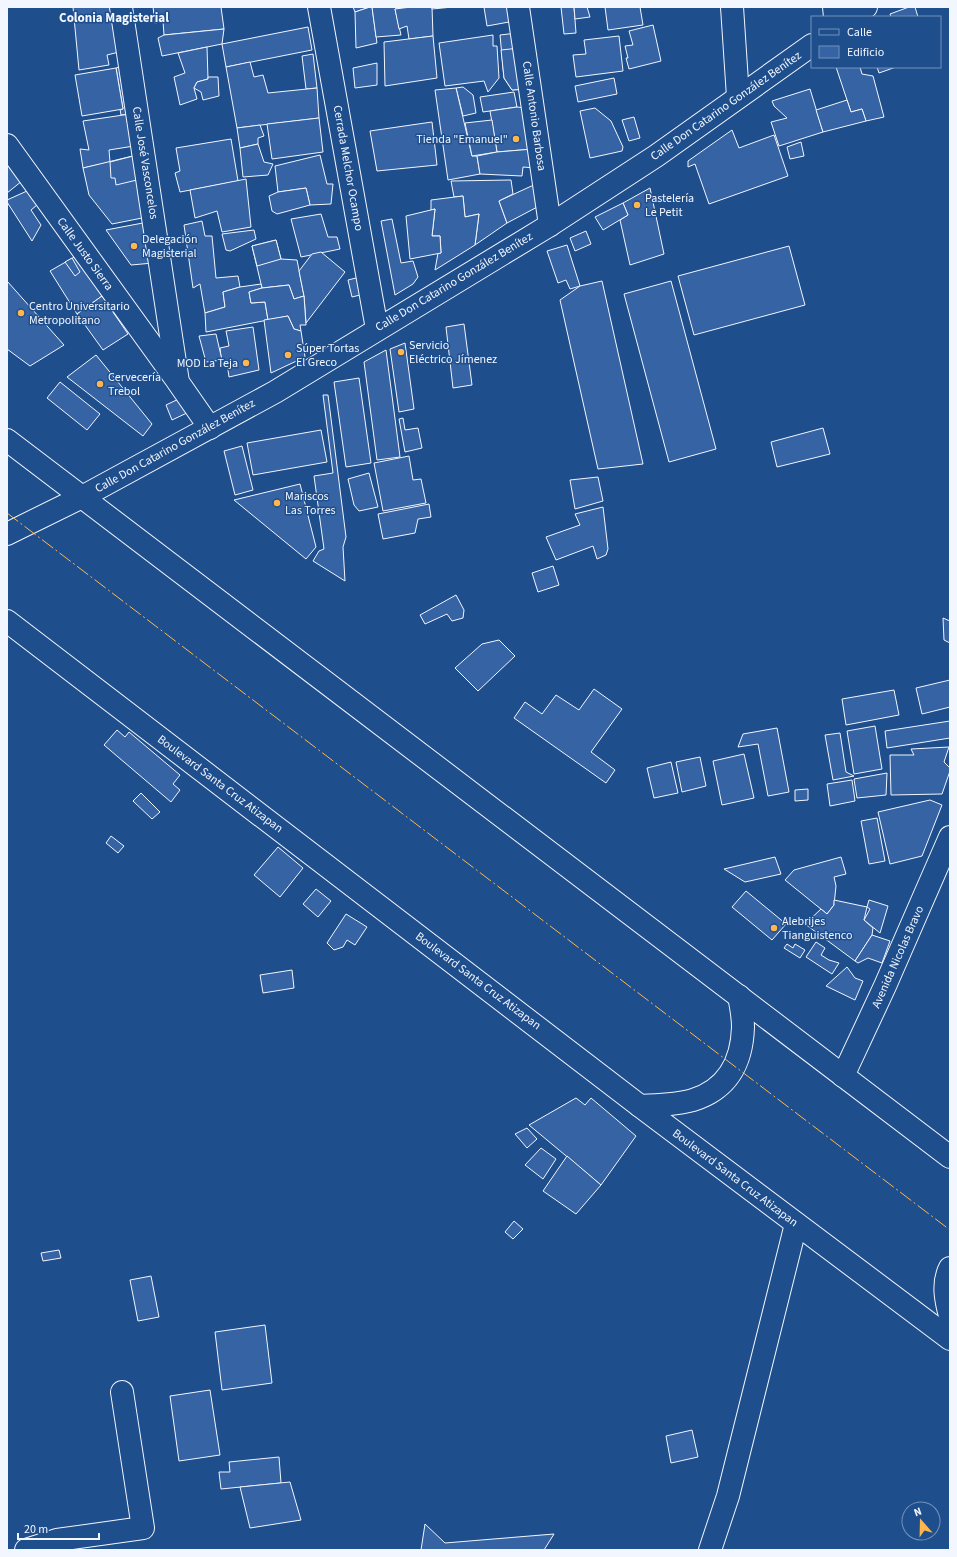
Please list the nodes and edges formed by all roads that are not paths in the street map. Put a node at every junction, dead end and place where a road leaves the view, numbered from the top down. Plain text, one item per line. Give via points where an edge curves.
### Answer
1 (121, 7) edge
2 (319, 7) edge
3 (518, 7) edge
4 (732, 7) edge
5 (866, 7) edge
6 (852, 16) edge
7 (811, 46) edge
8 (738, 97) junction
9 (7, 145) edge
10 (550, 225) junction
11 (377, 329) junction
12 (178, 382) junction
13 (210, 428) junction
14 (7, 440) edge
15 (82, 497) junction
16 (7, 534) edge
17 (7, 621) edge
18 (950, 837) edge
19 (740, 996) junction
20 (843, 1076) junction
21 (640, 1106) junction
22 (950, 1156) edge
23 (796, 1224) junction
24 (950, 1268) edge
25 (950, 1316) edge
26 (950, 1339) edge
27 (122, 1392) dead end
28 (26, 1550) edge
29 (710, 1550) edge

1 - 12 main road, Calle José Vasconcelos
2 - 11 main road, Cerrada Melchor Ocampo
3 - 10 main road, Calle Antonio Barbosa
4 - 8 main road
5 - 6 main road
7 - 8 main road, Calle Don Catarino González Benítez
8 - 10 main road, Calle Don Catarino González Benítez via 656,156
9 - 12 main road, Calle Justo Sierra
10 - 11 main road, Calle Don Catarino González Benítez
11 - 13 main road, Calle Don Catarino González Benítez
12 - 13 main road, Calle José Vasconcelos
13 - 15 main road, Calle Don Catarino González Benítez
14 - 15 main road
15 - 16 main road, Calle Don Catarino González Benítez
15 - 19 main road
17 - 21 main road, Boulevard Santa Cruz Atizapan
18 - 20 main road, Avenida Nicolas Bravo via 886,986
19 - 20 main road
19 - 21 main road via 743,1026 740,1052 730,1075 712,1092 693,1100
20 - 22 main road
21 - 23 main road, Boulevard Santa Cruz Atizapan
23 - 26 main road, Boulevard Santa Cruz Atizapan
23 - 29 main road via 728,1496
24 - 25 main road via 945,1294
27 - 28 main road via 142,1528 57,1540

